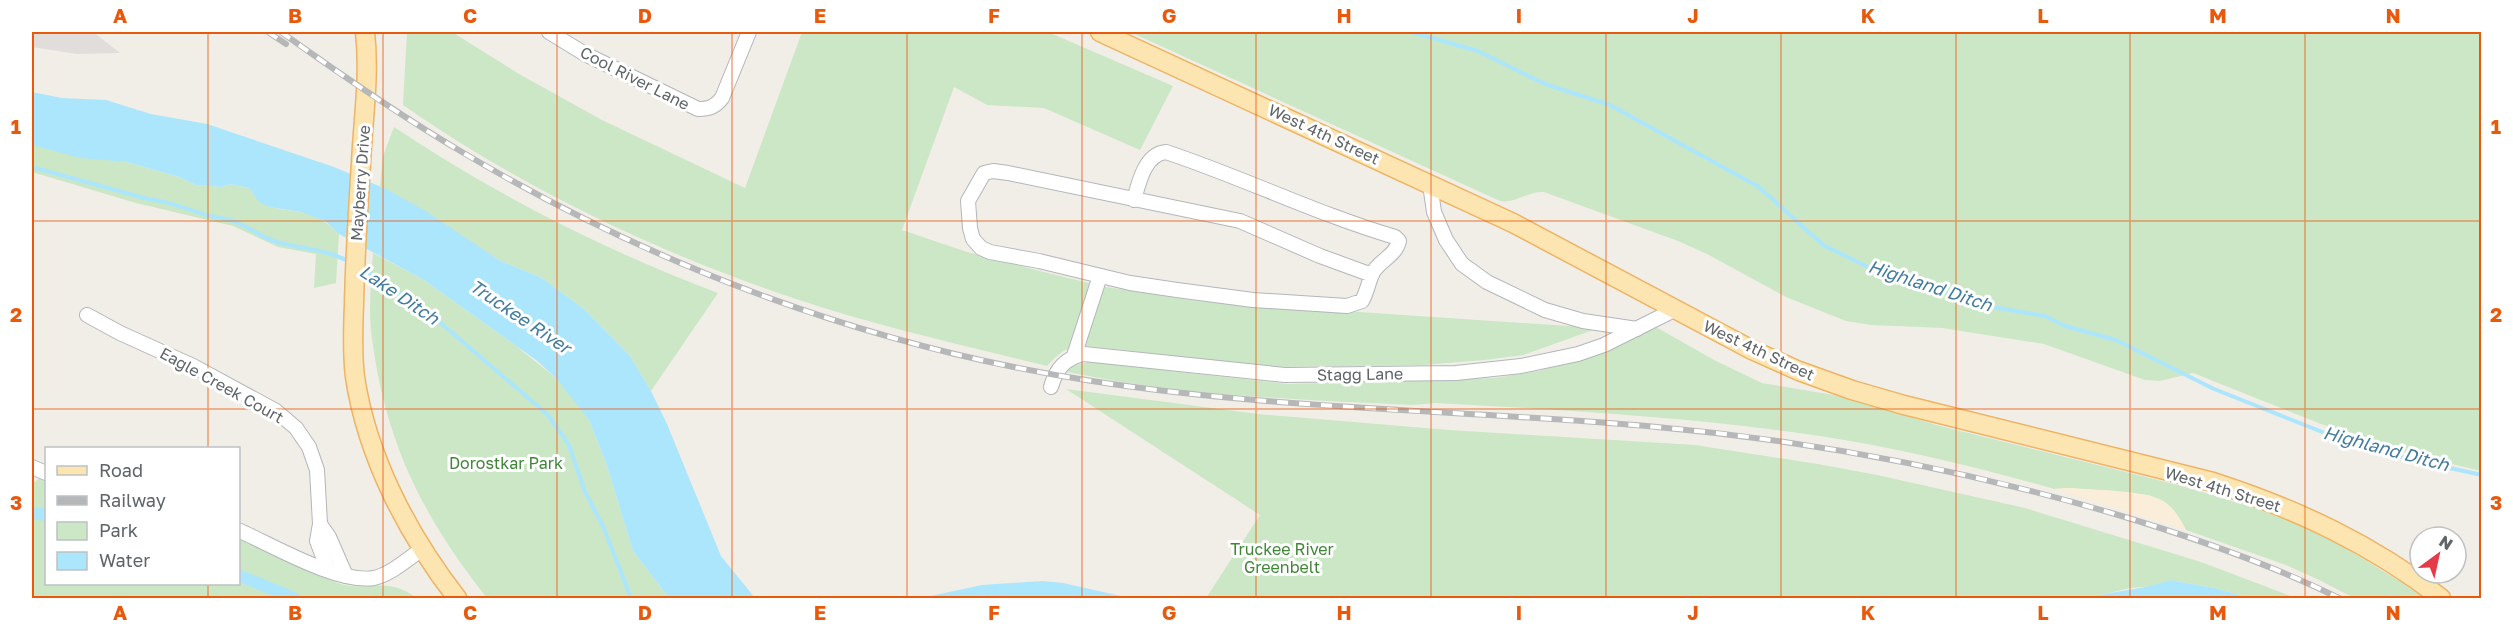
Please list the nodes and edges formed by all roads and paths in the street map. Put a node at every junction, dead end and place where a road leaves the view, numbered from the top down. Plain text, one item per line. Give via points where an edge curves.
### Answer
1 (365, 32) edge
2 (549, 32) edge
3 (749, 32) edge
4 (1100, 32) edge
5 (1430, 184) junction
6 (1134, 200) junction
7 (1372, 275) junction
8 (1100, 276) junction
9 (1676, 309) junction
10 (87, 315) dead end
11 (1637, 329) junction
12 (1074, 356) junction
13 (1051, 387) dead end
14 (320, 524) junction
15 (240, 531) edge
16 (422, 549) junction
17 (328, 570) junction
18 (346, 576) junction
19 (457, 598) edge
20 (2441, 598) edge

1 - 16 main road, Mayberry Drive via 367,78 354,288 354,358 362,407 382,469
2 - 3 street, Cool River Lane via 698,110 717,105 722,98
4 - 5 main road, West 4th Street
5 - 9 main road, West 4th Street
5 - 11 street via 1434,212 1446,240 1462,264 1479,276 1545,310 1583,321
6 - 7 street via 1240,221
6 - 7 street via 1152,158 1166,152 1395,237 1399,241 1397,248
6 - 8 street via 993,171 984,174 973,189 968,201 969,228 981,248
7 - 8 street via 1362,301 1347,306 1222,297
8 - 12 street
9 - 11 street, Stagg Lane
9 - 20 main road, West 4th Street via 1752,350 1852,390 2213,482 2280,505 2372,551
10 - 14 street, Eagle Creek Court via 187,363 287,419 313,457 319,482
11 - 12 street, Stagg Lane via 1604,345 1556,360 1456,373 1285,375 1099,354
12 - 13 street via 1060,366
14 - 17 street, Eagle Creek Court via 318,548
14 - 18 street via 333,543
15 - 17 street
16 - 18 street via 382,575
16 - 19 main road, Mayberry Drive
17 - 18 street

